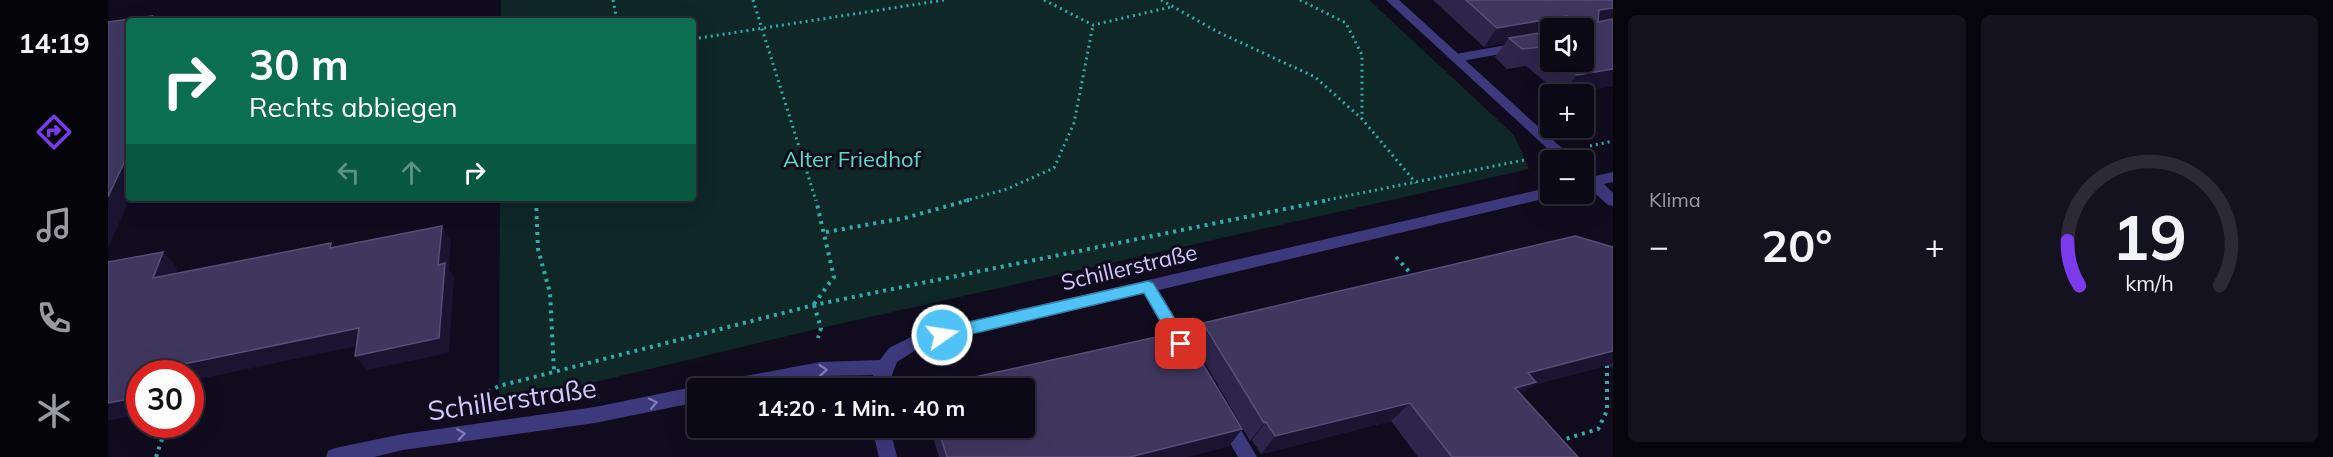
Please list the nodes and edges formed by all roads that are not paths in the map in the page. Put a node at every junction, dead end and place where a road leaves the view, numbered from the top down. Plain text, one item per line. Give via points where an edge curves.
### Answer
1 (1392, 0) edge
2 (1540, 43) edge
3 (1456, 58) junction
4 (1556, 150) edge
5 (1613, 177) edge
6 (1594, 179) edge
7 (1594, 186) edge
8 (1540, 195) edge
9 (1613, 201) edge
10 (1148, 287) junction
11 (883, 367) junction
12 (1195, 367) edge
13 (775, 378) edge
14 (880, 378) edge
15 (687, 396) edge
16 (1218, 407) edge
17 (883, 438) edge
18 (335, 457) edge
19 (888, 457) edge
20 (1248, 457) edge

1 - 3 street
2 - 3 street
3 - 4 street
5 - 6 street
7 - 9 street
8 - 10 street, Schillerstraße
10 - 11 street, Schillerstraße via 919,340 894,352
10 - 12 street
13 -> 11 street via 820,369
11 - 14 street
18 -> 15 street, Schillerstraße via 403,442 595,415
16 - 20 street
17 - 19 street

